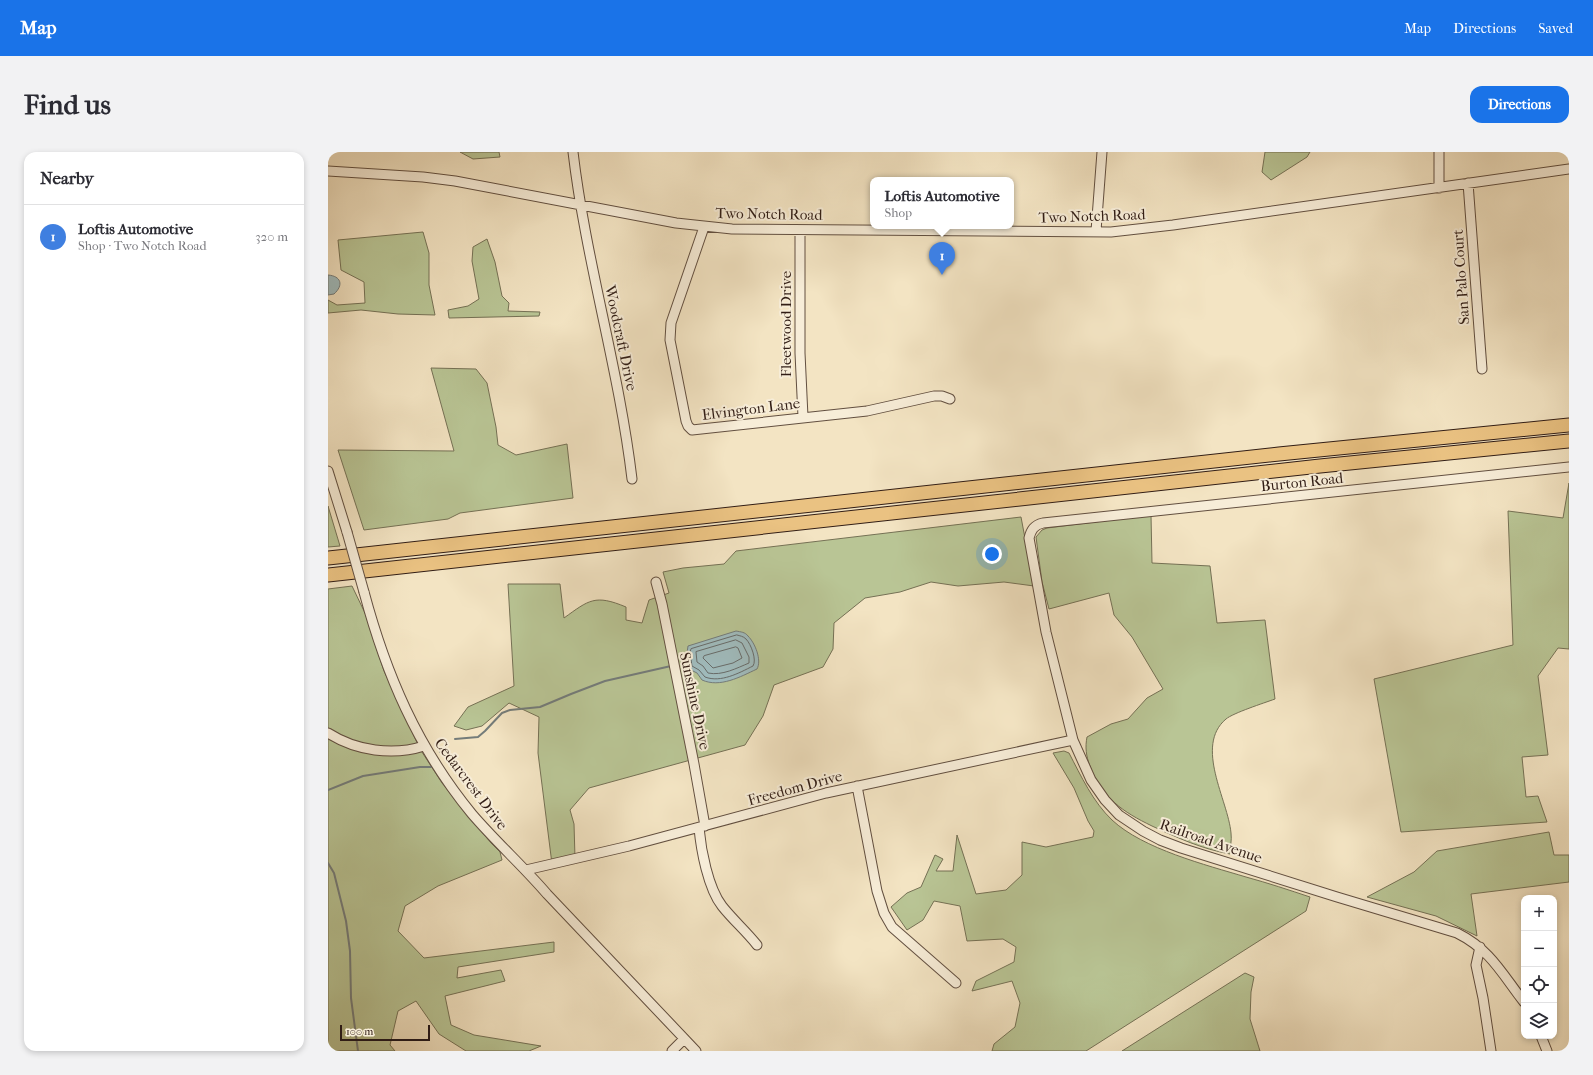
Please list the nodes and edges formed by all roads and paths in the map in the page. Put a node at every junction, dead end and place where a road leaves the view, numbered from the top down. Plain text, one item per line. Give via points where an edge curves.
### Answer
1 (572, 152) edge
2 (1102, 152) edge
3 (1439, 152) edge
4 (1569, 169) edge
5 (328, 171) edge
6 (1468, 183) junction
7 (1439, 188) junction
8 (579, 205) junction
9 (704, 227) junction
10 (800, 230) junction
11 (1096, 232) junction
12 (1482, 370) dead end
13 (950, 399) dead end
14 (803, 418) junction
15 (1569, 425) edge
16 (1569, 441) edge
17 (1569, 467) edge
18 (328, 472) edge
19 (632, 478) dead end
20 (1037, 524) joint
21 (328, 558) edge
22 (328, 575) edge
23 (656, 582) dead end
24 (328, 732) edge
25 (1073, 740) junction
26 (424, 746) junction
27 (857, 786) junction
28 (702, 827) junction
29 (526, 870) junction
30 (757, 945) dead end
31 (1480, 947) junction
32 (956, 983) dead end
33 (1521, 998) edge
34 (684, 1039) junction
35 (1542, 1039) edge
36 (672, 1051) edge
37 (696, 1051) edge
38 (1491, 1051) edge
39 (1547, 1051) edge

1 - 8 street, Woodcraft Drive
2 - 11 street
3 - 7 street
4 - 6 street, Two Notch Road
5 - 8 street, Two Notch Road via 449,180
6 - 7 street, Two Notch Road
6 - 12 street, San Palo Court
7 - 11 street, Two Notch Road via 1173,225
8 - 9 street, Two Notch Road
8 - 19 street, Woodcraft Drive via 628,443
9 - 10 street, Two Notch Road
9 - 14 street, Elvington Lane via 672,317 670,334 688,426 692,430 698,430
10 - 11 street, Two Notch Road
10 - 14 street, Fleetwood Drive via 800,360
13 - 14 street, Elvington Lane via 934,396 867,411
15 - 21 highway via 1279,454
16 - 22 highway
17 - 20 street, Burton Road
18 - 26 street, Cedarcrest Drive, bridge via 388,670
20 - 25 street, Railroad Avenue via 1032,530 1030,543 1046,632
23 - 28 street, Sunshine Drive via 694,764
24 - 26 street via 335,738 351,744 378,750 400,751
25 - 27 street, Freedom Drive
25 - 31 street, Railroad Avenue via 1100,794 1133,826 1152,836 1181,848 1451,930
26 - 29 street, Cedarcrest Drive via 471,813
27 - 28 street, Freedom Drive
27 - 32 street via 877,891 884,912 892,927
28 - 29 street, Freedom Drive
28 - 30 street, Sunshine Drive via 706,864 716,897
29 - 34 street, Cedarcrest Drive
31 - 33 street, Railroad Avenue via 1492,958
31 - 38 street via 1476,965
34 - 36 street
34 - 37 street, Cedarcrest Drive
35 - 39 street

